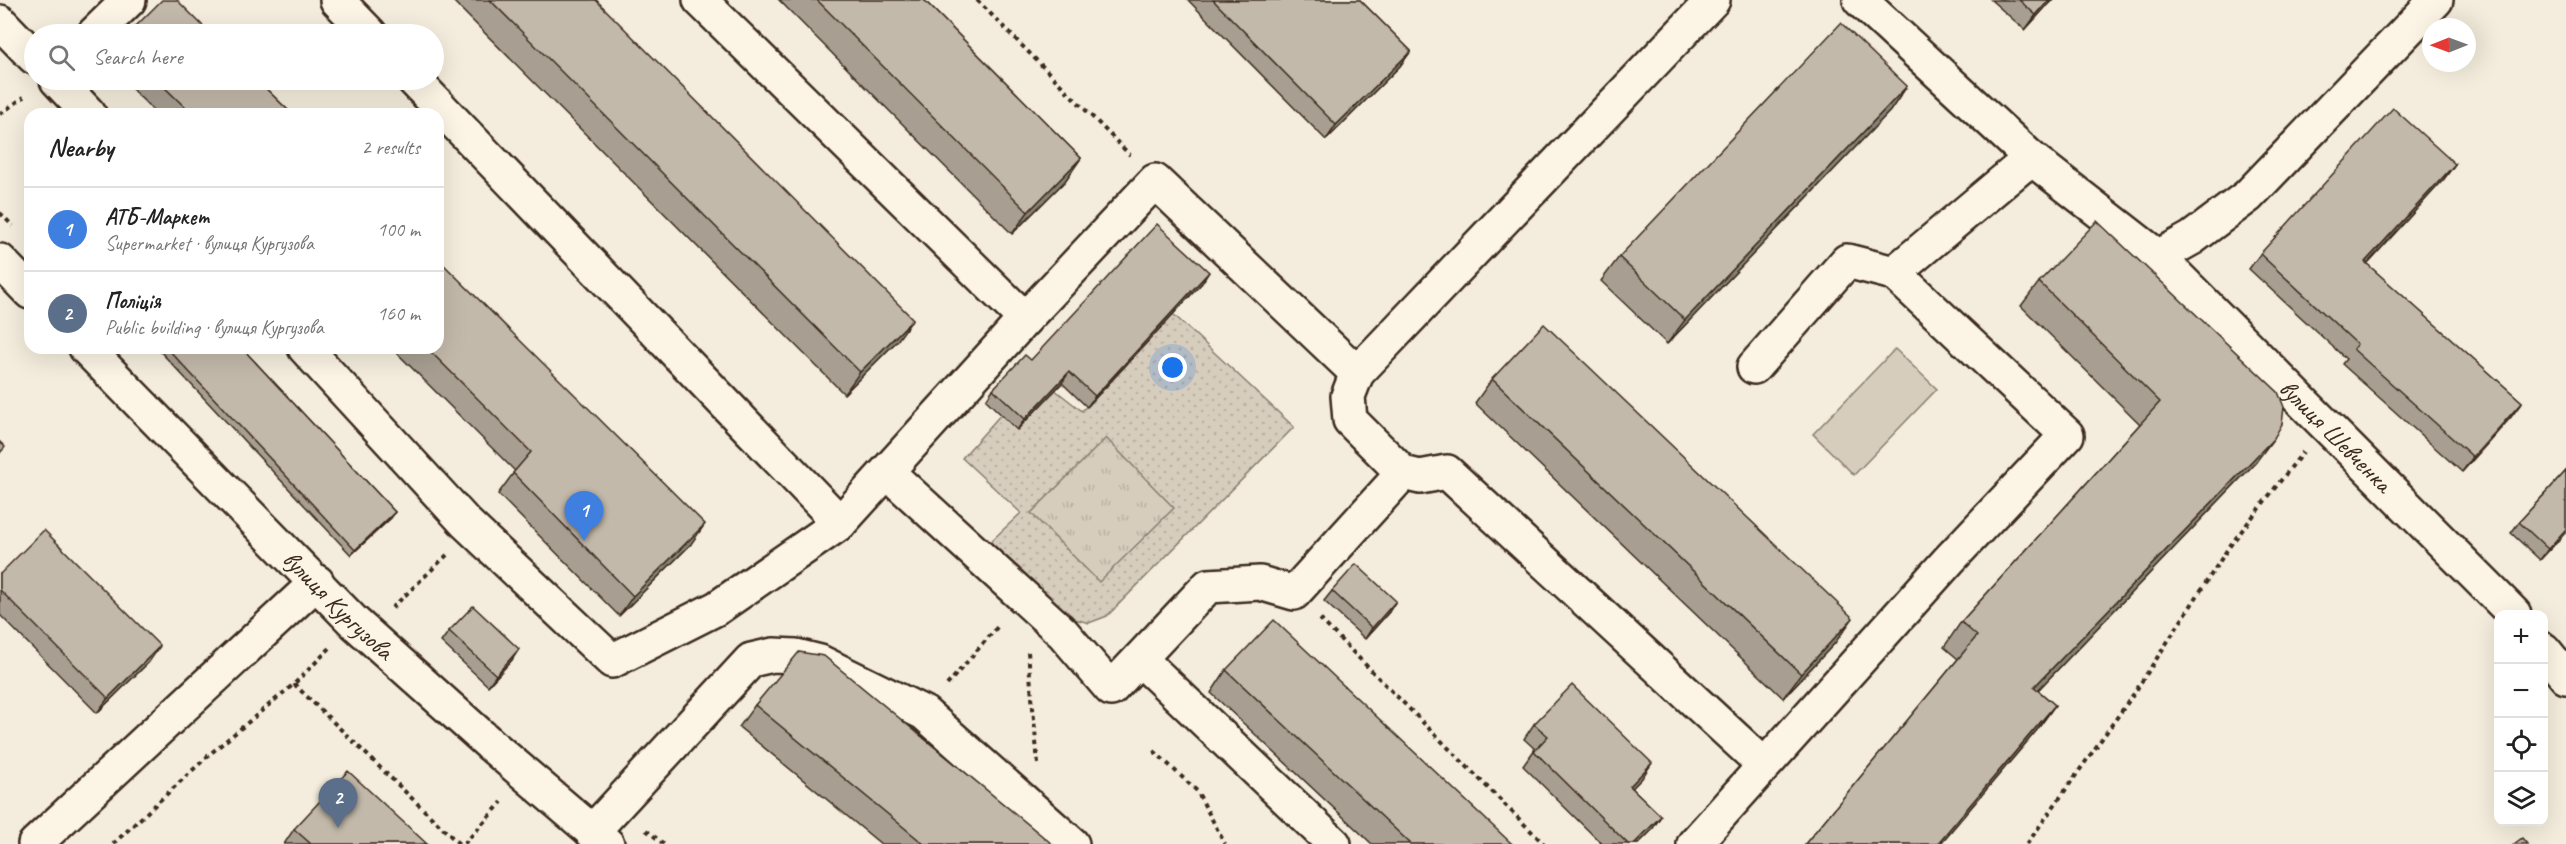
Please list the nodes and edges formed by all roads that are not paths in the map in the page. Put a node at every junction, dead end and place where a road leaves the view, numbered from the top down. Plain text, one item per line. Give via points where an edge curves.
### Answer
1 (129, 0) edge
2 (337, 0) edge
3 (700, 0) edge
4 (1713, 0) edge
5 (1860, 0) edge
6 (2436, 0) edge
7 (0, 22) edge
8 (104, 24) edge
9 (360, 24) edge
10 (24, 47) edge
11 (66, 90) edge
12 (424, 90) edge
13 (83, 108) edge
14 (441, 108) edge
15 (444, 111) edge
16 (2031, 158) junction
17 (2158, 257) junction
18 (0, 261) edge
19 (1894, 273) junction
20 (24, 286) edge
21 (1026, 319) junction
22 (92, 354) edge
23 (311, 354) edge
24 (1754, 367) dead end
25 (1357, 373) junction
26 (887, 472) junction
27 (1403, 473) junction
28 (840, 523) junction
29 (317, 582) junction
30 (2509, 610) edge
31 (2548, 655) edge
32 (1140, 659) junction
33 (2566, 677) edge
34 (1764, 765) junction
35 (600, 838) edge
36 (35, 844) edge
37 (1072, 844) edge
38 (1334, 844) edge
39 (1694, 844) edge

1 - 8 street
2 - 9 street
3 - 21 street
4 - 25 street
5 - 16 street, вулиця Шевченка
6 - 17 street via 2248,196 2192,238
7 - 10 street
11 - 13 street
12 - 14 street
15 - 28 street
16 - 17 street, вулиця Шевченка
16 - 19 street
17 - 30 street, вулиця Шевченка
18 - 20 street
19 - 24 street via 1846,261
19 - 34 street via 2067,435
21 - 25 street via 1155,181
21 - 26 street
22 - 29 street, вулиця Кургузова
23 - 28 street via 474,530 612,661 717,608
25 - 27 street via 1348,396 1350,420
26 - 28 street
26 - 32 street via 1063,633 1111,688
27 - 32 street via 1294,593 1260,583 1208,586
27 - 34 street via 1420,477 1447,472
29 - 35 street, вулиця Кургузова via 363,630
29 - 36 street
31 - 33 street
32 - 38 street
34 - 39 street
35 - 37 street via 752,660 772,655 820,662 924,713

